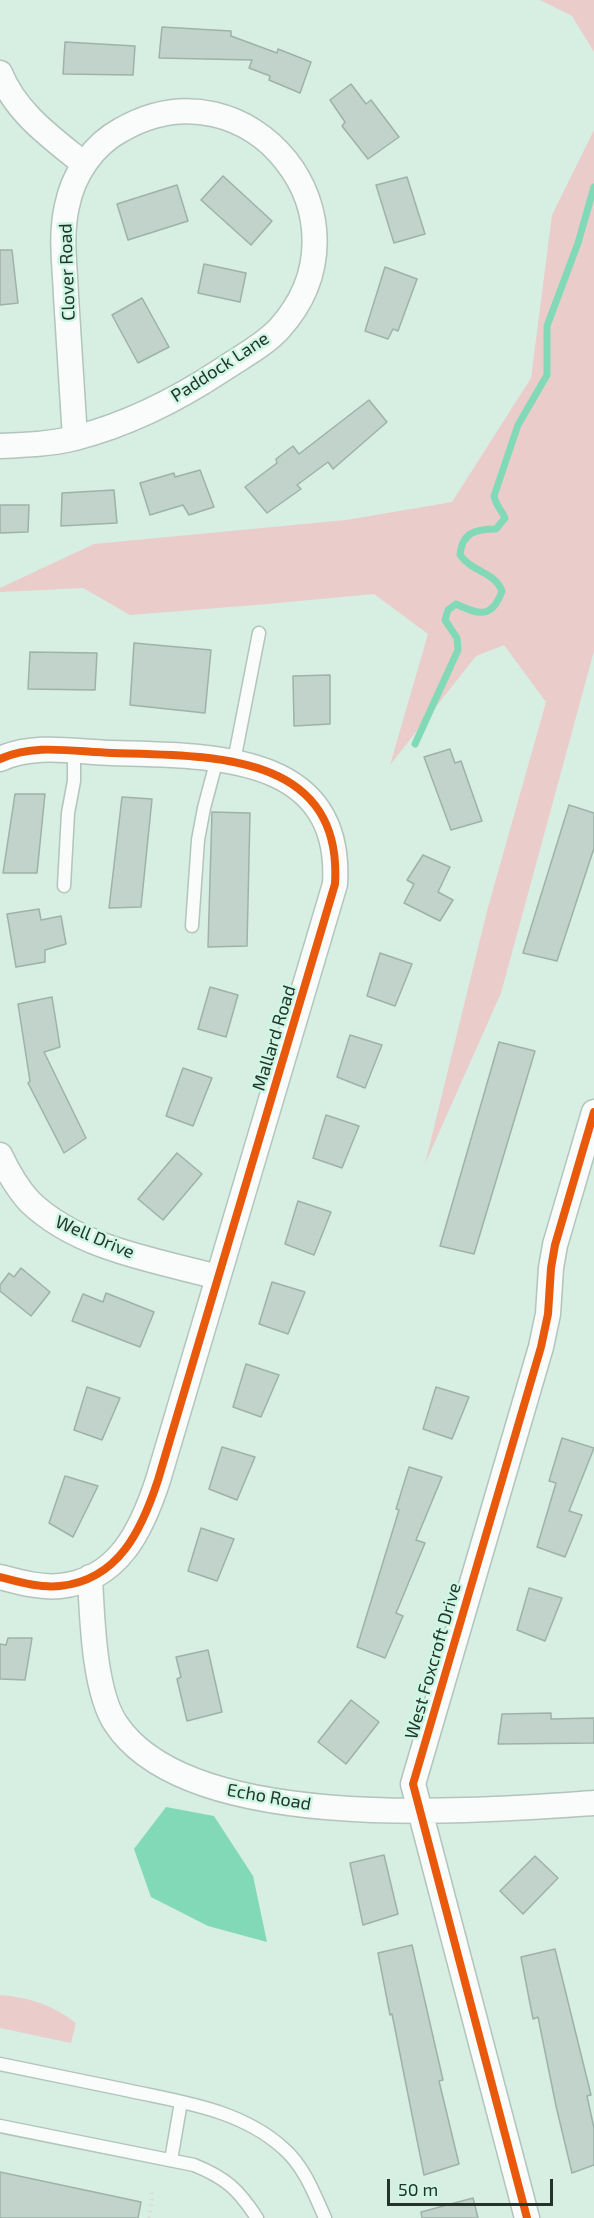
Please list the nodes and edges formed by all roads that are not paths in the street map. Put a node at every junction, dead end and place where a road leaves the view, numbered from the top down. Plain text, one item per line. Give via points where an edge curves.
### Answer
1 (0, 73) edge
2 (84, 164) junction
3 (75, 438) junction
4 (0, 446) edge
5 (259, 633) dead end
6 (74, 751) junction
7 (0, 759) edge
8 (225, 760) junction
9 (64, 886) dead end
10 (192, 926) dead end
11 (592, 1126) edge
12 (0, 1155) edge
13 (218, 1277) junction
14 (0, 1577) edge
15 (90, 1577) junction
16 (594, 1803) edge
17 (419, 1811) junction
18 (0, 2064) edge
19 (181, 2102) junction
20 (0, 2126) edge
21 (171, 2160) junction
22 (257, 2218) edge
23 (325, 2218) edge
24 (527, 2218) edge

1 - 2 street via 22,110
2 - 3 street, Clover Road via 67,204 63,239
2 - 3 street, Paddock Lane via 114,134 159,114 201,111 228,118 253,129 285,157 309,200 315,241 304,289 265,342 156,407
3 - 4 street, Paddock Lane
5 - 8 lane
6 - 7 street, Mallard Road via 34,750
6 - 8 street, Mallard Road
6 - 9 lane
8 - 10 lane via 204,808
8 - 13 street, Mallard Road via 280,776 307,795 325,820 334,844 336,866 335,884
11 - 17 street, West Foxcroft Drive via 555,1245 541,1347 413,1784
12 - 13 street, Well Drive via 11,1177 49,1218 132,1254
13 - 15 street, Mallard Road via 150,1504 127,1548
14 - 15 street, Mallard Road via 31,1585 58,1586
15 - 17 street, Echo Road via 97,1659 105,1698 114,1722 128,1741 149,1758 197,1782 246,1795 300,1805
16 - 17 street, Echo Road
17 - 24 street, West Foxcroft Drive
18 - 19 lane
19 - 21 lane
19 - 23 lane via 231,2115 260,2130 284,2149 307,2178
20 - 21 lane
21 - 22 lane via 194,2165 221,2178 243,2196

